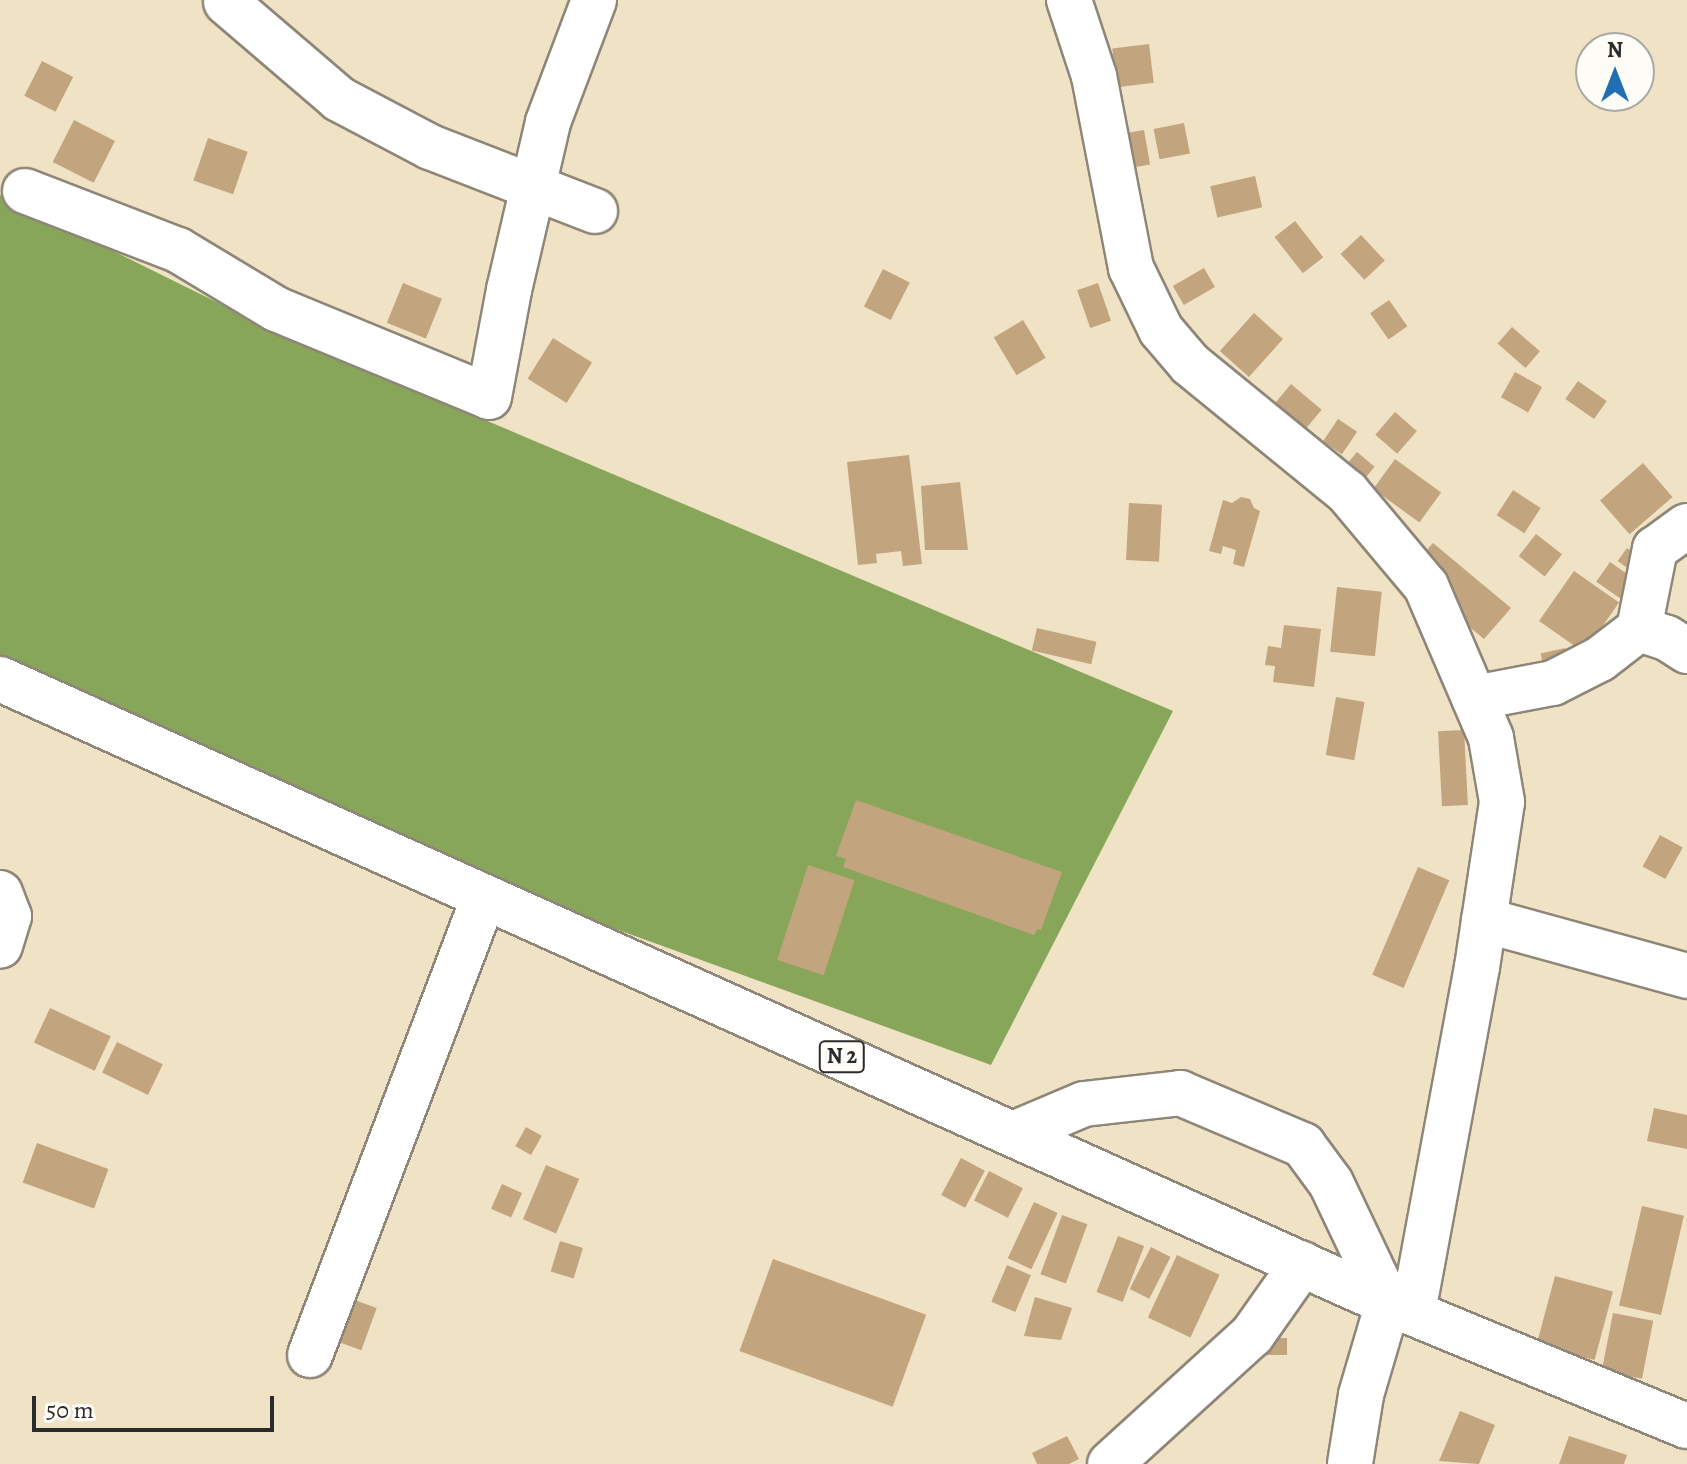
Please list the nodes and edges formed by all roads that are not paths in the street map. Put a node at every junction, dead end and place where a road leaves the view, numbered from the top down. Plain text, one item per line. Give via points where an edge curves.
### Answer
1 (594, 0) edge
2 (1069, 0) edge
3 (226, 2) dead end
4 (533, 188) junction
5 (25, 191) dead end
6 (595, 211) dead end
7 (1687, 526) edge
8 (1639, 629) junction
9 (1687, 651) edge
10 (0, 679) edge
11 (1474, 698) junction
12 (0, 893) edge
13 (484, 897) junction
14 (1484, 920) junction
15 (0, 946) edge
16 (1687, 976) edge
17 (1013, 1134) junction
18 (1302, 1264) junction
19 (1401, 1308) junction
20 (310, 1355) dead end
21 (1687, 1426) edge
22 (1110, 1464) edge
23 (1350, 1464) edge

1 - 4 street via 548,122
2 - 11 street via 1094,76 1131,268 1161,330 1190,364 1347,492 1426,586
3 - 4 street via 339,99 430,147
4 - 5 street via 489,397 276,309 178,250
4 - 6 street
7 - 8 street via 1655,549
8 - 9 street
8 - 11 street via 1600,659 1553,683
10 - 13 street, N 2
11 - 14 street via 1491,738 1502,802
12 - 15 street via 9,916
13 - 17 street, N 2
13 - 20 street
14 - 16 street
14 - 19 street
17 - 18 street, N 2
17 - 19 street via 1084,1104 1180,1093 1303,1145 1331,1183
18 - 19 street, N 2
18 - 22 street via 1252,1335
19 - 21 street, N 2
19 - 23 street via 1361,1395

